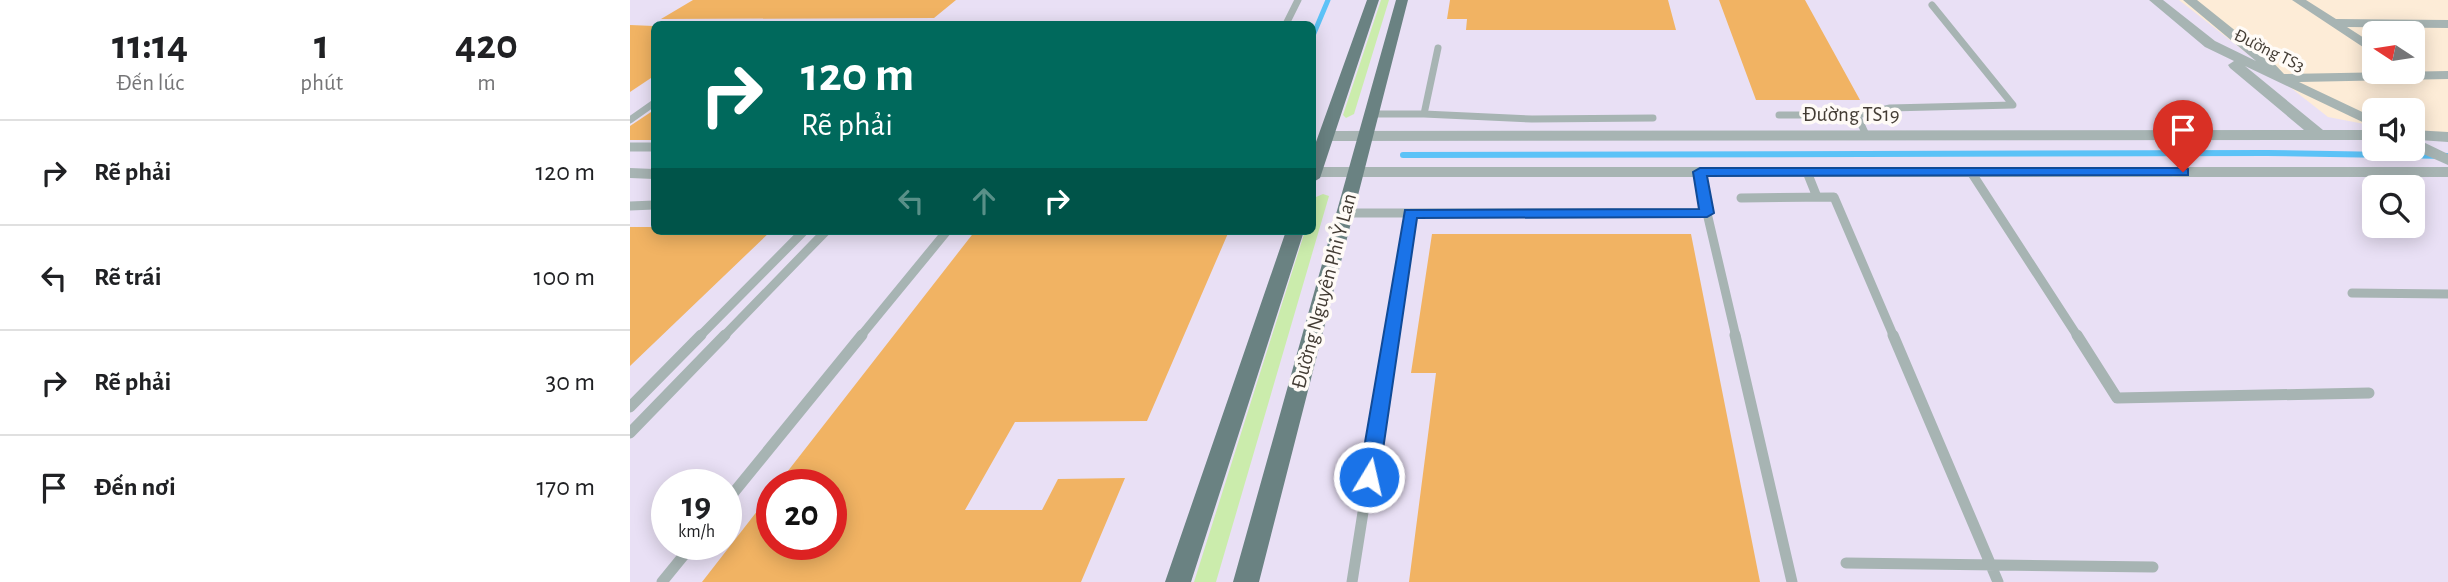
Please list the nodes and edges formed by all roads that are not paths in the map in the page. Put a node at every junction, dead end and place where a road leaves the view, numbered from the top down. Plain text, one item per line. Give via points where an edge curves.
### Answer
1 (1298, 0) edge
2 (1373, 0) edge
3 (1402, 0) edge
4 (2155, 0) edge
5 (2189, 0) edge
6 (2298, 0) edge
7 (1932, 5) dead end
8 (1288, 21) edge
9 (2333, 23) junction
10 (2448, 24) edge
11 (2362, 42) edge
12 (2210, 44) junction
13 (1438, 48) dead end
14 (2426, 74) edge
15 (2362, 75) edge
16 (2448, 75) edge
17 (2280, 78) junction
18 (651, 105) edge
19 (1371, 114) junction
20 (1424, 114) junction
21 (1779, 115) dead end
22 (1857, 116) junction
23 (1634, 118) junction
24 (1653, 118) dead end
25 (2362, 118) edge
26 (630, 120) edge
27 (1366, 135) junction
28 (1638, 135) junction
29 (1866, 135) junction
30 (2319, 135) junction
31 (2362, 135) edge
32 (1327, 136) junction
33 (2448, 137) edge
34 (2425, 140) edge
35 (630, 147) edge
36 (651, 147) edge
37 (2425, 147) edge
38 (2448, 160) edge
39 (1316, 166) edge
40 (1356, 172) junction
41 (1700, 172) junction
42 (1807, 172) junction
43 (1971, 172) junction
44 (2448, 172) edge
45 (630, 173) edge
46 (651, 174) edge
47 (1316, 174) edge
48 (1817, 197) junction
49 (1741, 198) dead end
50 (651, 205) edge
51 (630, 206) edge
52 (1410, 213) junction
53 (1707, 213) junction
54 (1345, 214) junction
55 (800, 235) edge
56 (822, 235) edge
57 (944, 235) edge
58 (1294, 235) edge
59 (2353, 293) dead end
60 (2448, 293) edge
61 (2369, 393) dead end
62 (630, 407) edge
63 (630, 433) edge
64 (742, 482) edge
65 (680, 560) edge
66 (1846, 563) dead end
67 (1991, 565) junction
68 (2153, 567) dead end
69 (663, 582) edge
70 (1178, 582) edge
71 (1246, 582) edge
72 (1352, 582) edge
73 (1792, 582) edge
74 (1998, 582) edge

1 - 8 lane
2 - 32 main road, Đường Nguyên Phi Ỷ Lan
3 - 19 main road, Đường Nguyên Phi Ỷ Lan
4 - 12 street, Đường TS3
5 - 17 street
6 - 9 street
7 - 22 lane via 2013,105 1890,108
9 - 10 street
9 - 11 street
12 - 17 street, Đường TS3
12 - 30 street
13 - 20 lane
14 - 16 street
15 - 17 street
17 - 25 street, Đường TS3
18 - 26 lane
19 - 20 lane
19 - 27 main road, Đường Nguyên Phi Ỷ Lan
20 - 23 lane
21 - 22 lane
22 - 29 lane
23 - 24 lane
23 - 28 lane
27 - 28 street, Đường TS19
27 - 32 street, Đường TS19
27 - 40 main road, Đường Nguyên Phi Ỷ Lan
28 - 29 street, Đường TS19
29 - 30 street, Đường TS19
30 - 31 street, Đường TS19
32 - 39 main road, Đường Nguyên Phi Ỷ Lan
33 - 34 street
35 - 36 lane
37 - 38 street
40 - 41 street
40 - 47 street
40 - 54 main road, Đường Nguyên Phi Ỷ Lan
41 - 42 street
41 - 53 lane
42 - 43 street
42 - 48 lane
43 - 44 street
43 - 61 lane via 2117,398
45 - 46 street
48 - 49 lane
48 - 67 lane via 1834,197
50 - 51 lane
52 - 53 lane
52 - 54 lane
52 - 72 lane
53 - 73 lane
54 - 71 main road, Đường Nguyên Phi Ỷ Lan
55 - 62 lane
56 - 63 lane
57 - 64 lane
58 - 70 main road, Đường Nguyên Phi Ỷ Lan
59 - 60 lane
65 - 69 lane
66 - 67 lane
67 - 68 lane
67 - 74 lane

